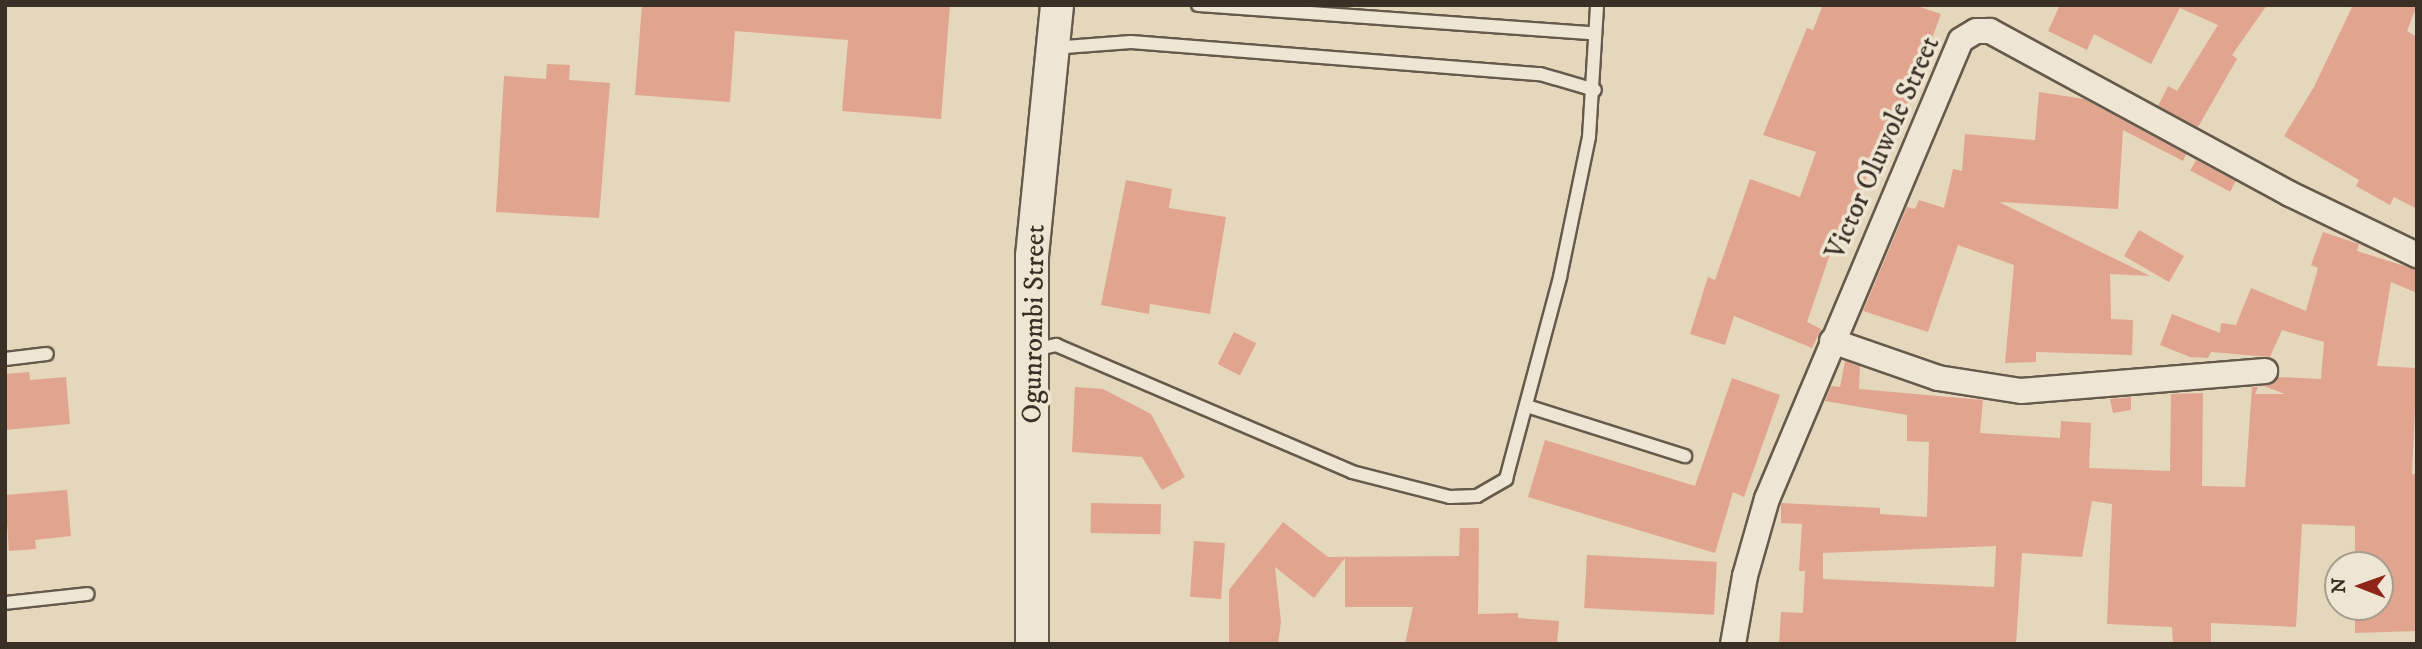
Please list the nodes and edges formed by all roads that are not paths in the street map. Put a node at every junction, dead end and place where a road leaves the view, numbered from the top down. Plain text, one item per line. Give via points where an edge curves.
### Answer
1 (1057, 5) edge
2 (1198, 5) edge
3 (1597, 5) edge
4 (1593, 33) junction
5 (1051, 48) junction
6 (1595, 89) junction
7 (2417, 255) edge
8 (1832, 341) junction
9 (1033, 350) junction
10 (47, 354) dead end
11 (5, 359) edge
12 (2265, 370) dead end
13 (1527, 405) junction
14 (1685, 456) dead end
15 (88, 594) dead end
16 (5, 603) edge
17 (1032, 644) edge
18 (1733, 644) edge

1 - 5 street, Ogunrombi Street
2 - 4 lane
3 - 4 lane
4 - 6 lane
5 - 6 lane via 1131,42 1540,74
5 - 9 street, Ogunrombi Street via 1032,256
6 - 13 lane via 1563,264
7 - 8 street, Victor Oluwole Street via 2290,194 1990,31 1976,31 1961,40
8 - 12 street via 1938,378 2021,391
8 - 18 street, Victor Oluwole Street via 1767,499 1745,576 1741,621
9 - 13 lane via 1056,345 1352,472 1450,497 1478,496 1506,479
9 - 17 street, Ogunrombi Street
10 - 11 lane
13 - 14 lane
15 - 16 lane

